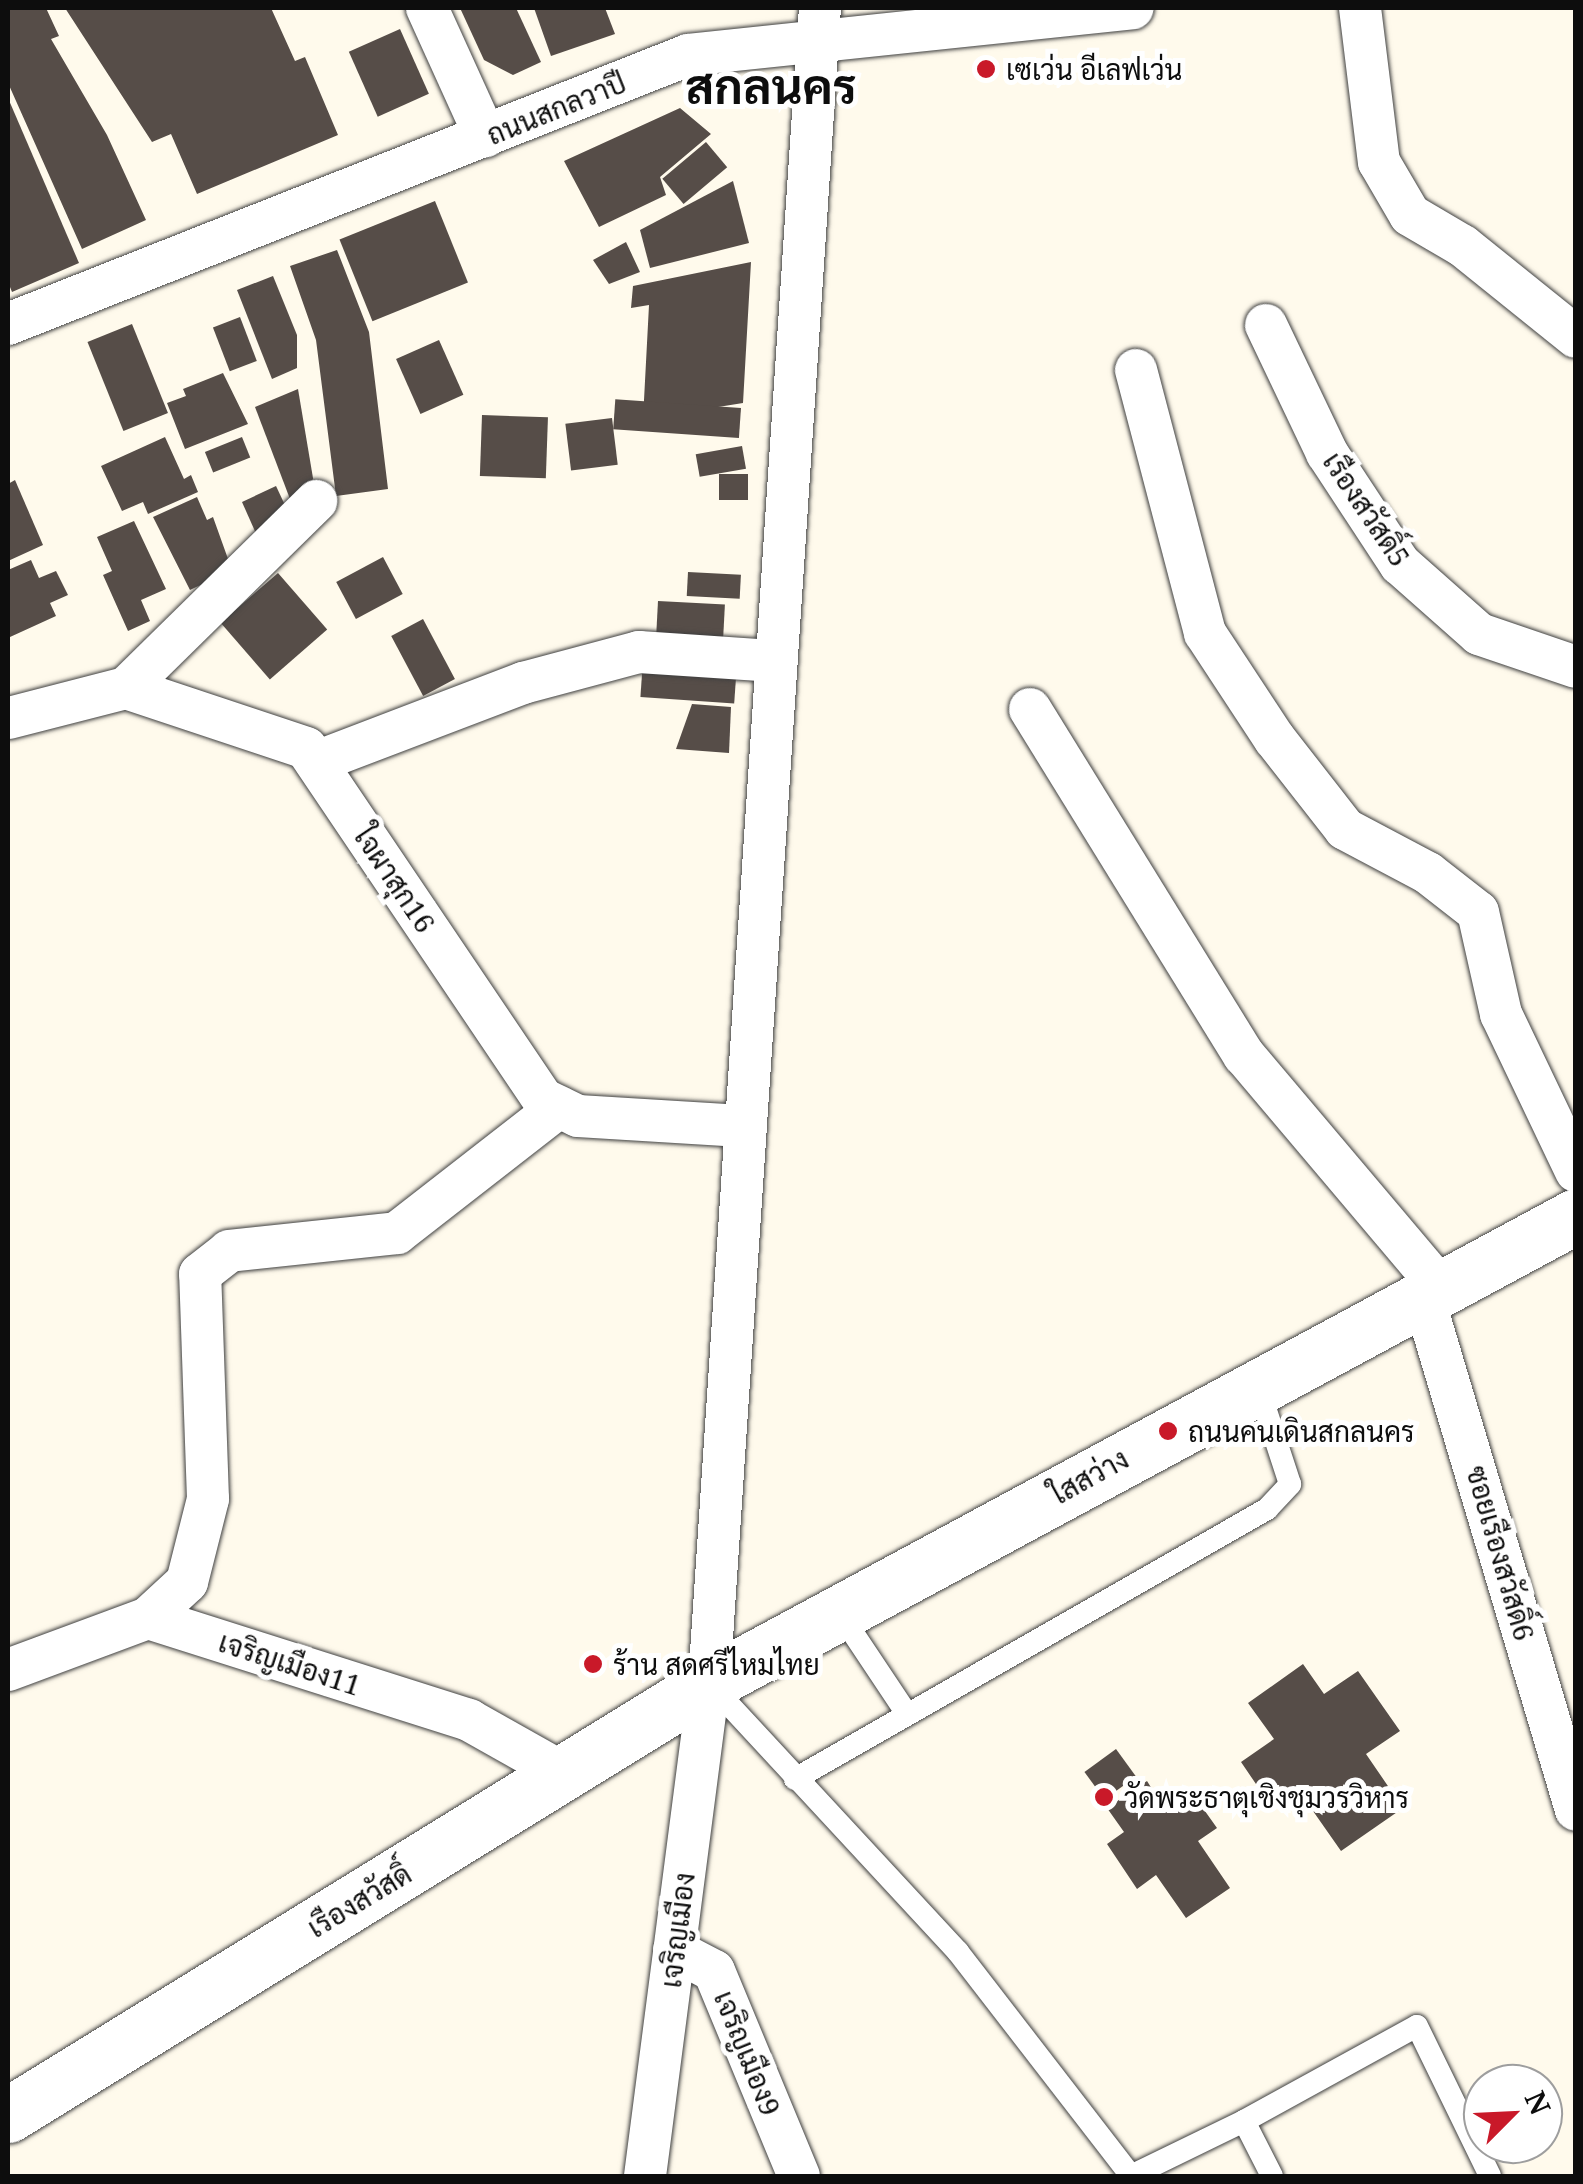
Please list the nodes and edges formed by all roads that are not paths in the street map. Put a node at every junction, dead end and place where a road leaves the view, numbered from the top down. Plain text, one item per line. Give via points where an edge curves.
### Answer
1 (427, 8) edge
2 (1133, 8) edge
3 (1360, 8) edge
4 (819, 25) edge
5 (485, 136) junction
6 (8, 324) edge
7 (1266, 325) dead end
8 (1576, 337) edge
9 (1136, 370) dead end
10 (316, 501) dead end
11 (776, 660) junction
12 (1576, 666) edge
13 (126, 688) junction
14 (1030, 709) dead end
15 (8, 718) edge
16 (316, 762) junction
17 (559, 1107) junction
18 (742, 1126) junction
19 (1576, 1170) edge
20 (1576, 1216) edge
21 (1432, 1292) junction
22 (1257, 1384) junction
23 (839, 1612) junction
24 (148, 1618) junction
25 (8, 1670) edge
26 (709, 1683) junction
27 (906, 1712) junction
28 (565, 1774) junction
29 (795, 1779) junction
30 (1576, 1810) edge
31 (674, 1950) junction
32 (8, 2115) edge
33 (1244, 2121) junction
34 (645, 2176) edge
35 (798, 2176) edge
36 (1132, 2176) edge
37 (1272, 2176) edge
38 (1490, 2176) edge

1 - 5 street
2 - 4 street, ถนนสกลวาปี
3 - 8 street via 1380,162 1410,215 1463,246
4 - 5 street, ถนนสกลวาปี via 688,56
4 - 11 street, เจริญเมือง
5 - 6 street, ถนนสกลวาปี
7 - 12 street, เรืองสวัสดิ์5 via 1326,453 1400,564 1479,634
9 - 19 street via 1205,632 1344,829 1428,872 1478,912 1501,1014
10 - 13 street
11 - 16 street via 639,652 523,683
11 - 18 street, เจริญเมือง
13 - 15 street
13 - 16 street, ใจผาสุก16 via 306,748
14 - 21 street via 1244,1056
16 - 17 street, ใจผาสุก16 via 543,1099
17 - 18 street via 578,1116
17 - 24 street via 397,1233 229,1251 200,1274 208,1500 187,1582
18 - 26 street, เจริญเมือง
20 - 21 street, ใสสว่าง
21 - 22 street, ใสสว่าง
21 - 30 street, ซอยเรืองสวัสดิ์6
22 - 23 street, ใสสว่าง
22 - 27 lane via 1290,1484 1268,1509
23 - 26 street, ใสสว่าง
23 - 27 lane
24 - 25 street
24 - 28 street, เจริญเมือง11 via 469,1720
26 - 28 street, เรืองสวัสดิ์
26 - 29 lane
26 - 31 street, เจริญเมือง
27 - 29 lane
28 - 32 street, เรืองสวัสดิ์
29 - 36 lane via 856,1836 958,1952
31 - 34 street, เจริญเมือง
31 - 35 street, เจริญเมือง9 via 714,1971
33 - 36 lane
33 - 37 lane
33 - 38 lane via 1417,2026

